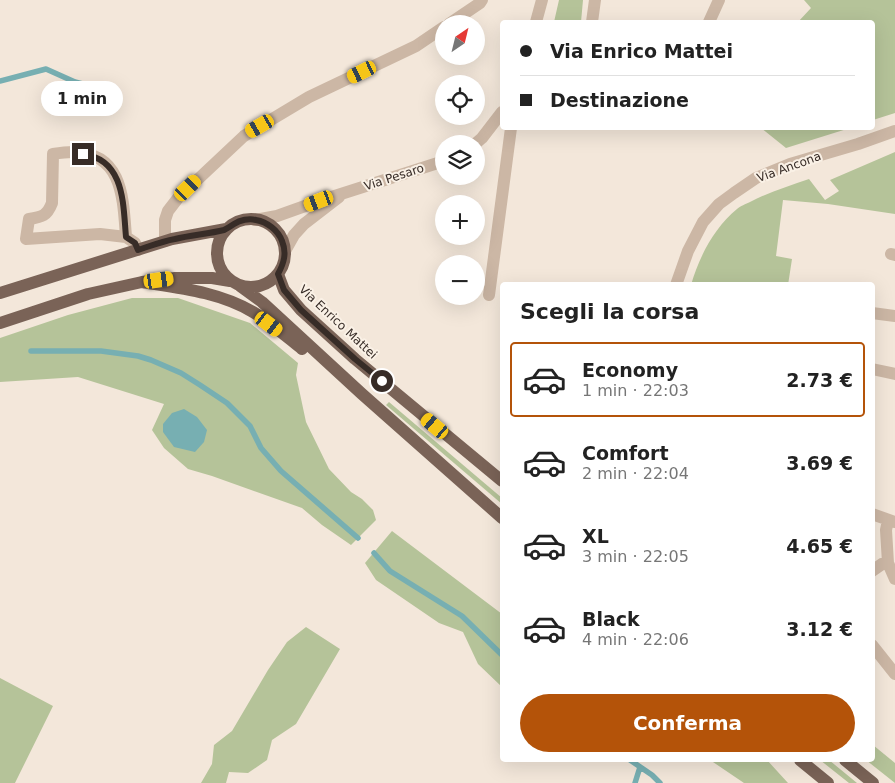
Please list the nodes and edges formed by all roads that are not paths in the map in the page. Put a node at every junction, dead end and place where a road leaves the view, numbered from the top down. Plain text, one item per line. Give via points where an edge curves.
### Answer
1 (482, 0) edge
2 (542, 0) edge
3 (595, 0) edge
4 (719, 0) edge
5 (462, 15) edge
6 (537, 20) edge
7 (592, 20) edge
8 (710, 20) edge
9 (435, 33) edge
10 (500, 116) edge
11 (511, 130) edge
12 (895, 131) edge
13 (484, 135) edge
14 (435, 164) edge
15 (344, 192) junction
16 (256, 220) junction
17 (226, 229) junction
18 (126, 237) junction
19 (165, 241) junction
20 (138, 250) junction
21 (285, 251) junction
22 (278, 274) junction
23 (142, 282) junction
24 (677, 282) edge
25 (235, 284) junction
26 (0, 293) edge
27 (489, 295) dead end
28 (875, 313) edge
29 (895, 316) edge
30 (0, 323) edge
31 (875, 370) edge
32 (895, 374) edge
33 (362, 394) junction
34 (500, 479) edge
35 (875, 515) edge
36 (500, 516) edge
37 (891, 521) edge
38 (888, 563) junction
39 (875, 568) edge
40 (895, 578) edge
41 (875, 649) edge
42 (895, 674) edge
43 (802, 762) edge
44 (847, 762) edge
45 (828, 783) edge
46 (873, 783) edge

1 - 5 street
2 - 6 street
3 - 7 street
4 - 8 street
9 - 19 street via 416,46 309,97 244,136 168,211
10 - 13 street
11 - 27 street
12 - 24 street, Via Ancona via 790,164 756,178 734,193 703,222
14 - 15 street, Via Pesaro
15 - 16 street, Via Pesaro via 277,216
15 - 21 street, Via Pesaro via 304,224
16 - 17 main road via 245,220
16 - 21 main road via 276,230
17 - 19 main road
17 - 25 main road via 216,250 217,262
18 - 18 street via 122,192 105,162 73,152 53,154 52,203 42,217 29,219 26,239 100,234
18 - 20 street via 135,243
19 - 20 main road
20 - 26 main road
21 - 22 main road
22 - 25 main road via 261,286
22 - 34 main road, Via Enrico Mattei via 284,290 301,310
23 - 25 main road via 212,278
23 - 30 main road via 88,294
23 - 33 main road via 201,291 228,299 254,312
25 - 33 main road via 262,302
28 - 29 street
31 - 32 street
33 - 36 main road
35 - 37 street
37 - 38 street via 886,530
38 - 39 street
38 - 40 street
41 - 42 street
43 - 45 main road
44 - 46 main road

